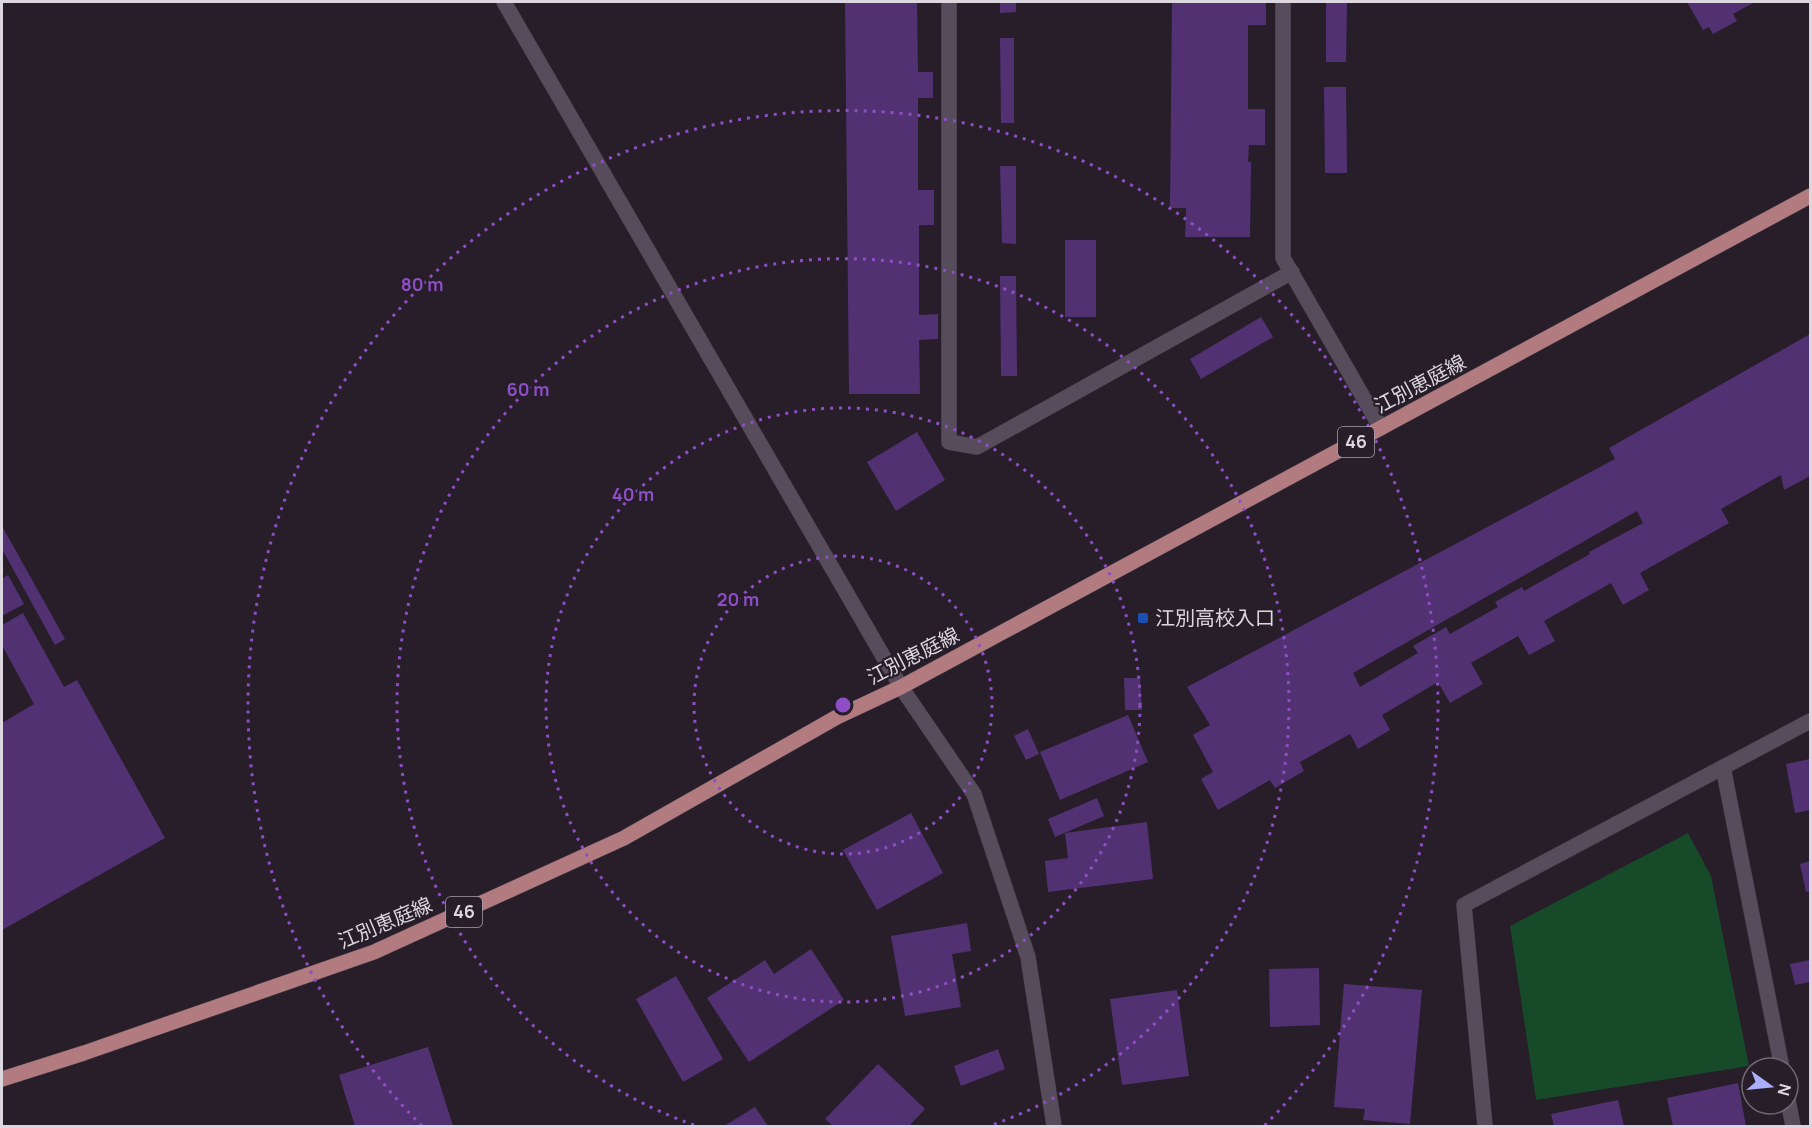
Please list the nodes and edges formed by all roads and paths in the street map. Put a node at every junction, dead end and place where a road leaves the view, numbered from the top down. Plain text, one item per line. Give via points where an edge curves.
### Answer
1 (504, 2) edge
2 (949, 2) edge
3 (1283, 2) edge
4 (1810, 196) edge
5 (1292, 272) junction
6 (1381, 429) junction
7 (901, 687) junction
8 (1810, 721) edge
9 (1723, 767) junction
10 (1780, 1056) edge
11 (2, 1079) edge
12 (1054, 1126) edge
13 (1485, 1126) edge

1 - 7 street
2 - 5 street via 949,442 977,447
3 - 5 street via 1283,258
4 - 6 main road, 江別恵庭線 / 46
5 - 6 street
6 - 7 main road, 江別恵庭線 / 46
7 - 11 main road, 江別恵庭線 / 46 via 837,717 624,838 374,952
7 - 12 street via 974,794 1028,957
8 - 9 street
9 - 10 street
9 - 13 street via 1464,905

